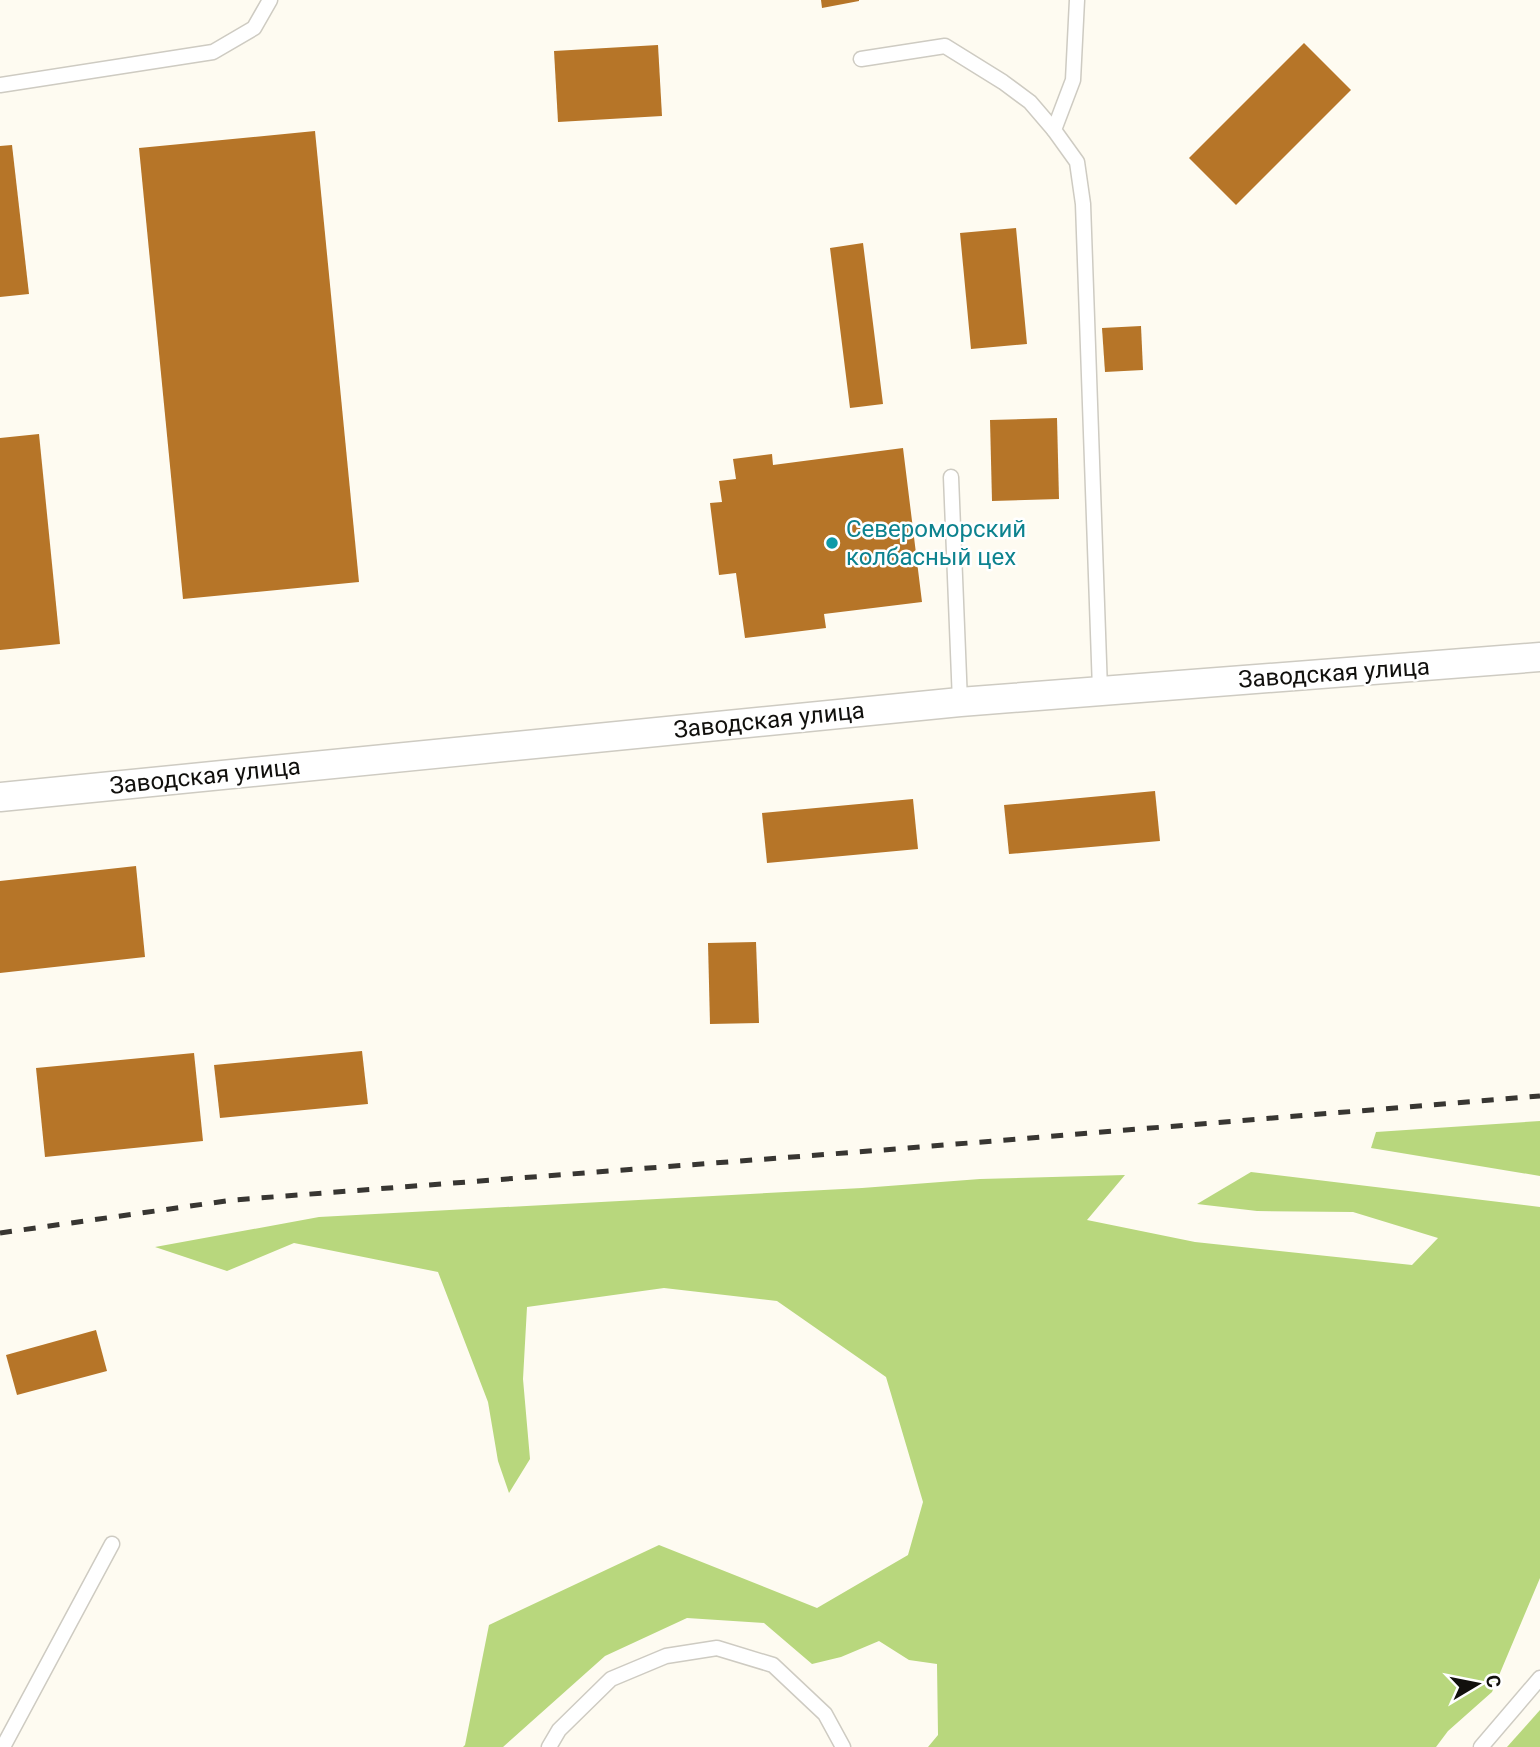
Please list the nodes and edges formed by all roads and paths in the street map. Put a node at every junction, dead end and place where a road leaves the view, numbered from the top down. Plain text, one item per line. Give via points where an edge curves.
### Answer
1 (270, 0) edge
2 (1077, 0) edge
3 (861, 59) dead end
4 (0, 85) edge
5 (1054, 130) junction
6 (951, 477) dead end
7 (1540, 657) edge
8 (1100, 690) junction
9 (960, 702) junction
10 (0, 797) edge
11 (112, 1544) dead end
12 (1540, 1678) edge
13 (3, 1747) edge
14 (549, 1747) edge
15 (843, 1747) edge
16 (1481, 1747) edge

1 - 4 lane via 254,28 213,52
2 - 5 lane via 1073,80
3 - 5 lane via 945,46 1030,102
5 - 8 lane via 1077,162 1083,204
6 - 9 lane
7 - 8 street, Заводская улица
8 - 9 street, Заводская улица
9 - 10 street, Заводская улица
11 - 13 lane
12 - 16 lane
14 - 15 lane via 559,1730 611,1679 666,1656 717,1648 773,1665 825,1714

